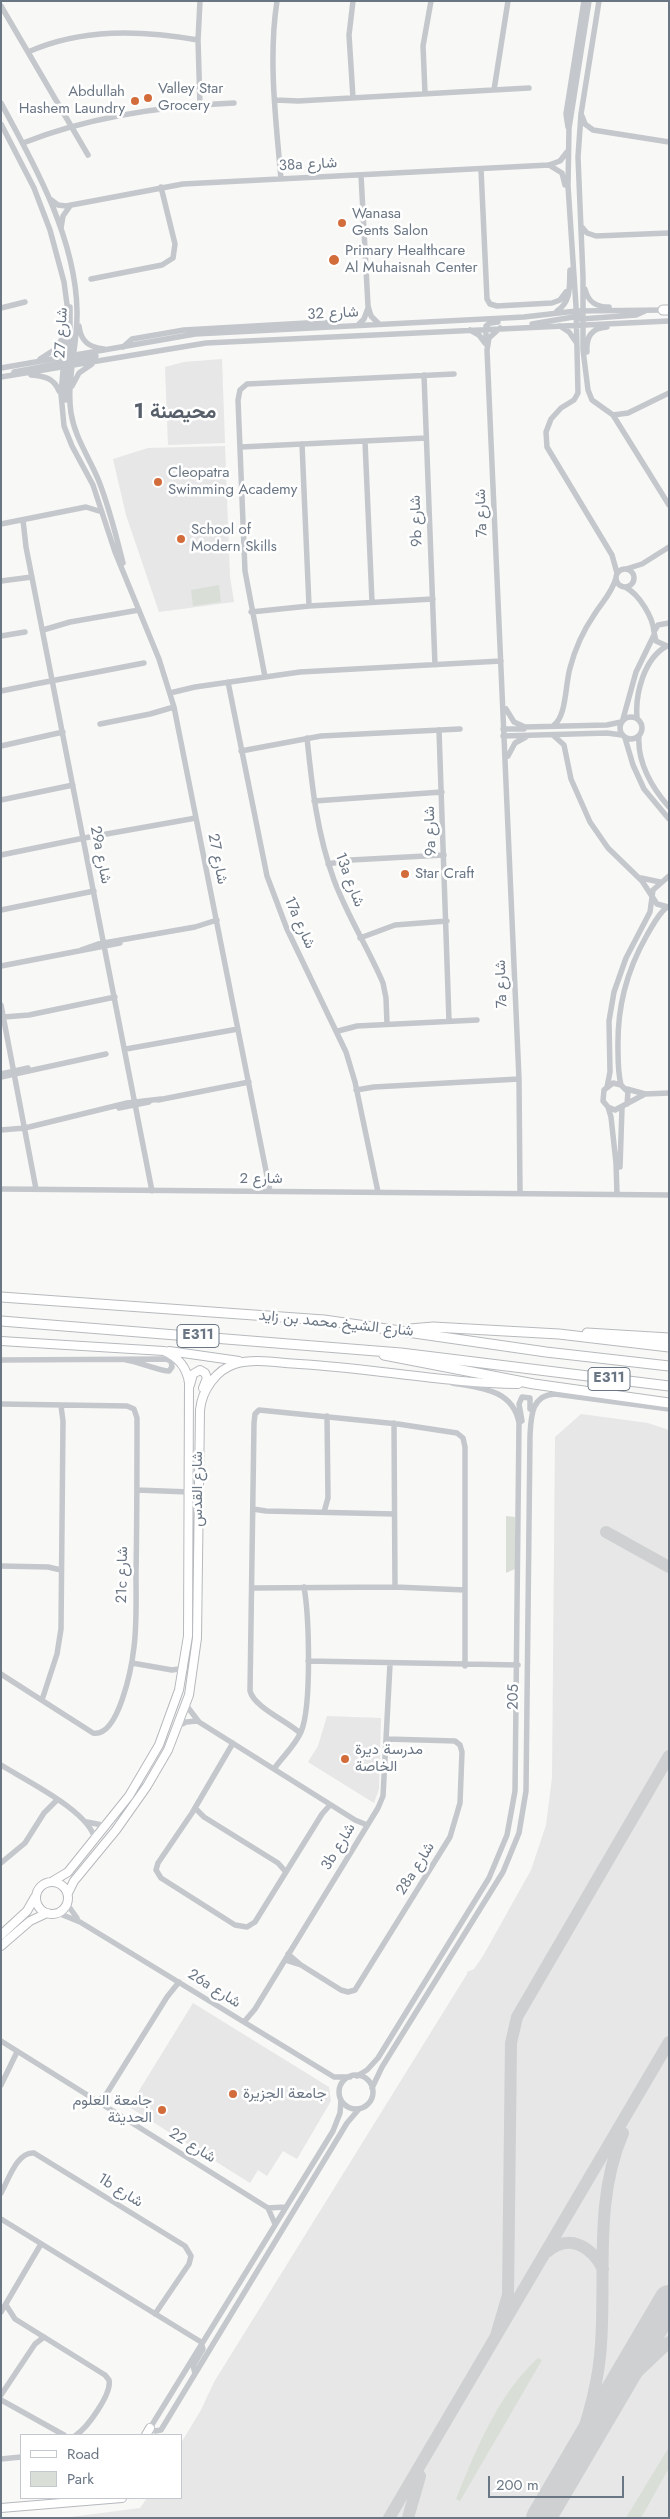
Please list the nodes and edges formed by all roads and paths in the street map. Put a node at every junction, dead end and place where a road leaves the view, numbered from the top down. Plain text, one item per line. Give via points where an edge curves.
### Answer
1 (200, 1) edge
2 (278, 1) edge
3 (353, 1) edge
4 (431, 1) edge
5 (508, 1) edge
6 (584, 1) edge
7 (589, 1) edge
8 (599, 1) edge
9 (1, 6) edge
10 (198, 40) junction
11 (28, 52) junction
12 (529, 88) dead end
13 (494, 90) junction
14 (424, 93) junction
15 (351, 98) junction
16 (276, 102) junction
17 (1, 103) edge
18 (234, 103) dead end
19 (200, 105) junction
20 (582, 114) junction
21 (1, 124) edge
22 (72, 126) junction
23 (569, 128) junction
24 (593, 130) junction
25 (578, 142) junction
26 (669, 142) edge
27 (23, 143) junction
28 (568, 149) junction
29 (88, 155) dead end
30 (549, 165) junction
31 (481, 169) junction
32 (361, 175) junction
33 (278, 179) junction
34 (161, 187) junction
35 (50, 199) junction
36 (570, 204) junction
37 (70, 206) junction
38 (580, 226) junction
39 (669, 232) edge
40 (61, 234) junction
41 (596, 236) junction
42 (582, 249) junction
43 (572, 258) junction
44 (583, 277) junction
45 (91, 279) dead end
46 (566, 292) dead end
47 (67, 297) junction
48 (26, 302) dead end
49 (368, 306) junction
50 (1, 308) edge
51 (625, 310) junction
52 (647, 310) junction
53 (667, 310) edge
54 (77, 311) junction
55 (584, 311) junction
56 (556, 312) junction
57 (576, 314) junction
58 (524, 317) junction
59 (669, 321) edge
60 (581, 323) junction
61 (621, 323) junction
62 (380, 324) junction
63 (357, 325) junction
64 (558, 325) junction
65 (520, 326) junction
66 (485, 328) junction
67 (500, 328) junction
68 (468, 329) junction
69 (66, 333) junction
70 (577, 343) junction
71 (124, 347) junction
72 (486, 347) junction
73 (111, 349) junction
74 (68, 362) junction
75 (99, 362) junction
76 (29, 363) junction
77 (1, 368) edge
78 (585, 370) junction
79 (22, 374) junction
80 (454, 374) dead end
81 (2, 376) edge
82 (424, 376) junction
83 (669, 393) edge
84 (61, 394) junction
85 (70, 395) junction
86 (628, 413) junction
87 (613, 415) junction
88 (72, 421) junction
89 (621, 428) junction
90 (426, 438) junction
91 (365, 441) junction
92 (302, 444) junction
93 (240, 447) junction
94 (96, 494) junction
95 (669, 505) edge
96 (86, 507) junction
97 (102, 512) junction
98 (21, 520) junction
99 (1, 524) edge
100 (667, 548) edge
101 (642, 564) junction
102 (626, 569) junction
103 (124, 570) junction
104 (32, 575) junction
105 (617, 576) junction
106 (4, 580) edge
107 (634, 580) junction
108 (624, 587) junction
109 (609, 595) junction
110 (433, 600) junction
111 (372, 602) junction
112 (309, 606) junction
113 (138, 608) junction
114 (251, 612) junction
115 (668, 623) edge
116 (42, 628) junction
117 (25, 632) dead end
118 (654, 634) junction
119 (1, 636) edge
120 (668, 646) edge
121 (144, 663) dead end
122 (501, 663) junction
123 (435, 665) junction
124 (501, 676) junction
125 (265, 677) junction
126 (53, 681) junction
127 (228, 682) junction
128 (1, 691) edge
129 (169, 691) junction
130 (506, 709) junction
131 (174, 710) junction
132 (563, 714) junction
133 (637, 718) junction
134 (622, 721) junction
135 (100, 724) dead end
136 (553, 726) junction
137 (574, 726) junction
138 (536, 727) junction
139 (460, 729) dead end
140 (439, 730) junction
141 (505, 732) junction
142 (63, 734) junction
143 (574, 734) junction
144 (553, 735) junction
145 (535, 736) junction
146 (623, 736) junction
147 (639, 736) junction
148 (306, 738) junction
149 (1, 746) edge
150 (564, 748) junction
151 (241, 751) junction
152 (508, 756) junction
153 (74, 787) junction
154 (442, 792) junction
155 (1, 800) edge
156 (314, 801) junction
157 (507, 806) junction
158 (669, 807) edge
159 (196, 818) junction
160 (669, 819) edge
161 (84, 839) junction
162 (1, 855) edge
163 (444, 855) junction
164 (328, 864) junction
165 (669, 876) edge
166 (639, 877) junction
167 (660, 882) junction
168 (95, 893) junction
169 (652, 898) junction
170 (668, 907) edge
171 (2, 910) edge
172 (447, 921) junction
173 (217, 923) junction
174 (360, 938) junction
175 (105, 945) junction
176 (1, 966) edge
177 (116, 999) junction
178 (1, 1005) edge
179 (4, 1019) junction
180 (477, 1020) dead end
181 (449, 1021) junction
182 (387, 1024) junction
183 (238, 1029) junction
184 (338, 1031) junction
185 (126, 1051) junction
186 (106, 1054) dead end
187 (14, 1073) junction
188 (1, 1075) edge
189 (519, 1079) junction
190 (248, 1082) junction
191 (606, 1087) junction
192 (624, 1087) junction
193 (356, 1090) junction
194 (669, 1093) edge
195 (645, 1094) junction
196 (136, 1104) junction
197 (625, 1106) junction
198 (608, 1107) junction
199 (24, 1126) junction
200 (1, 1130) edge
201 (618, 1178) junction
202 (1, 1189) edge
203 (34, 1189) junction
204 (150, 1191) junction
205 (268, 1191) junction
206 (376, 1192) junction
207 (522, 1193) junction
208 (618, 1194) junction
209 (669, 1195) edge
210 (1, 1293) edge
211 (1, 1297) edge
212 (33, 1298) junction
213 (1, 1320) edge
214 (31, 1324) junction
215 (1, 1325) edge
216 (400, 1331) junction
217 (559, 1334) junction
218 (669, 1338) edge
219 (1, 1341) edge
220 (669, 1347) edge
221 (365, 1349) junction
222 (164, 1351) junction
223 (1, 1360) edge
224 (126, 1360) junction
225 (251, 1361) junction
226 (669, 1366) edge
227 (430, 1377) junction
228 (534, 1384) junction
229 (669, 1386) edge
230 (190, 1397) junction
231 (669, 1403) edge
232 (2, 1405) edge
233 (64, 1406) junction
234 (669, 1409) edge
235 (329, 1416) junction
236 (396, 1423) junction
237 (199, 1432) junction
238 (520, 1435) junction
239 (530, 1436) junction
240 (137, 1490) junction
241 (189, 1492) junction
242 (253, 1511) junction
243 (327, 1512) junction
244 (394, 1512) junction
245 (1, 1566) edge
246 (61, 1566) junction
247 (253, 1586) junction
248 (307, 1587) junction
249 (394, 1587) junction
250 (465, 1587) junction
251 (188, 1636) junction
252 (518, 1656) junction
253 (132, 1663) junction
254 (308, 1664) junction
255 (389, 1664) junction
256 (464, 1666) junction
257 (505, 1666) junction
258 (518, 1666) junction
259 (185, 1668) junction
260 (1, 1674) edge
261 (518, 1677) junction
262 (191, 1685) junction
263 (40, 1698) junction
264 (186, 1705) junction
265 (527, 1713) junction
266 (199, 1722) junction
267 (290, 1723) junction
268 (303, 1724) junction
269 (178, 1726) junction
270 (300, 1733) junction
271 (230, 1741) junction
272 (387, 1741) junction
273 (1, 1765) edge
274 (276, 1770) junction
275 (51, 1796) junction
276 (57, 1800) junction
277 (328, 1803) junction
278 (194, 1810) junction
279 (44, 1813) junction
280 (85, 1821) junction
281 (107, 1826) junction
282 (366, 1828) junction
283 (95, 1841) junction
284 (4, 1856) edge
285 (1, 1863) edge
286 (288, 1869) junction
287 (53, 1881) junction
288 (68, 1893) junction
289 (35, 1897) junction
290 (67, 1904) junction
291 (58, 1913) junction
292 (47, 1914) junction
293 (80, 1922) junction
294 (1, 1935) edge
295 (1, 1946) edge
296 (287, 1957) junction
297 (177, 1981) junction
298 (246, 2023) junction
299 (1, 2040) edge
300 (20, 2054) junction
301 (353, 2076) junction
302 (334, 2077) junction
303 (1, 2085) edge
304 (372, 2088) junction
305 (107, 2093) junction
306 (340, 2096) junction
307 (98, 2102) junction
308 (103, 2106) junction
309 (359, 2109) junction
310 (1, 2194) edge
311 (285, 2207) junction
312 (268, 2208) junction
313 (1, 2219) edge
314 (275, 2225) junction
315 (42, 2245) junction
316 (6, 2305) junction
317 (1, 2312) edge
318 (1, 2316) edge
319 (157, 2316) junction
320 (15, 2318) junction
321 (35, 2331) junction
322 (207, 2332) junction
323 (190, 2336) junction
324 (44, 2337) junction
325 (201, 2342) junction
326 (33, 2346) junction
327 (195, 2352) junction
328 (195, 2373) junction
329 (2, 2394) edge
330 (1, 2400) edge
331 (14, 2406) junction
332 (148, 2431) edge
333 (57, 2433) edge
334 (77, 2434) edge
335 (20, 2457) edge
336 (1, 2459) edge
337 (110, 2499) edge
338 (1, 2508) edge

1 - 10 street
2 - 16 street via 274,42
3 - 15 street via 349,35
4 - 14 street via 423,46
5 - 13 street
6 - 23 street via 566,114
7 - 23 street
8 - 20 street
9 - 11 street
10 - 11 street via 151,32 116,32 47,44
10 - 19 street
11 - 22 street
12 - 13 street
13 - 14 street
14 - 15 street
15 - 16 street
16 - 33 street
17 - 27 street, شارع 27
18 - 19 street
19 - 22 street via 162,108
20 - 24 street via 585,124
20 - 25 street
21 - 47 street, شارع 27 via 42,209
22 - 27 street
22 - 29 street
23 - 28 street
24 - 25 street
24 - 26 street
25 - 38 street
27 - 35 street, شارع 27
28 - 30 street via 562,159
28 - 36 street
30 - 31 street, 38a شارع
30 - 36 street via 564,176
31 - 32 street, 38a شارع
31 - 46 street via 487,299 490,304 552,303 560,300
32 - 33 street, 38a شارع
32 - 49 street
33 - 34 street, 38a شارع
34 - 37 street, 38a شارع
34 - 45 street via 175,244 173,258 162,265
35 - 37 street via 58,205
35 - 40 street, شارع 27
36 - 43 street
37 - 40 street via 63,216
38 - 41 street
38 - 42 street
39 - 41 street
40 - 54 street, شارع 27 via 74,283
41 - 42 street
42 - 44 street
43 - 56 street via 569,297
43 - 57 street
44 - 51 street via 586,294 593,303
44 - 55 street
47 - 69 street, شارع 27
47 - 74 street via 72,317
48 - 50 street
49 - 62 street via 372,319
49 - 63 street via 364,319
51 - 52 street
51 - 55 street
52 - 53 street
52 - 60 street via 636,315
54 - 73 street via 80,333 85,342 92,347
54 - 74 street, شارع 27
55 - 57 street
55 - 60 street
56 - 57 street, شارع 32
56 - 58 street, شارع 32
57 - 60 street
57 - 65 street
58 - 62 street, شارع 32
58 - 66 street via 490,323
59 - 61 street, شارع 32
60 - 61 street, شارع 32
60 - 64 street, شارع 32
60 - 70 street
60 - 78 street
61 - 78 street via 599,328 590,334
62 - 63 street, شارع 32
63 - 71 street, شارع 32 via 338,326 324,322 192,329 132,339
64 - 65 street, شارع 32
64 - 70 street
65 - 67 street, شارع 32
66 - 67 street, شارع 32
66 - 68 street, شارع 32
66 - 72 street, 7a شارع
67 - 72 street via 489,338
68 - 72 street via 481,337
68 - 75 street, شارع 32 via 196,344
69 - 74 street, شارع 27
69 - 76 street via 49,355
70 - 105 street via 578,393 551,418 546,432 547,447 612,555
71 - 73 street, شارع 32
71 - 74 street
72 - 122 street, 7a شارع
73 - 74 street, شارع 32
74 - 75 street, شارع 32
74 - 76 street, شارع 32
74 - 79 street, شارع 32
74 - 81 street
74 - 84 street, شارع 27
74 - 85 street, شارع 27
74 - 88 street via 66,400
75 - 85 street via 79,373
76 - 77 street, شارع 32
78 - 87 street via 590,397
79 - 81 street, شارع 32
79 - 84 street via 49,378 56,383
80 - 82 street
82 - 90 street, 9b شارع
82 - 93 street via 247,384 240,390
83 - 86 street
84 - 94 street, شارع 27 via 62,416 68,437
85 - 88 street, شارع 27
86 - 87 street
86 - 89 street
87 - 89 street
88 - 103 street, شارع 27 via 104,494
89 - 95 street
90 - 91 street
90 - 110 street, 9b شارع
91 - 92 street
91 - 111 street
92 - 93 street
92 - 112 street
93 - 114 street via 244,558
94 - 96 street
94 - 97 street, شارع 27
96 - 97 street
96 - 98 street
97 - 103 street, شارع 27
98 - 99 street
98 - 104 street, 29a شارع
100 - 101 street
101 - 102 street
101 - 107 street
102 - 105 street
102 - 107 street via 633,574
103 - 113 street, شارع 27
104 - 106 street
104 - 116 street, 29a شارع
105 - 108 street via 618,584
105 - 109 street
107 - 108 street
108 - 109 street
108 - 118 street via 637,597 651,620
109 - 132 street via 590,622 574,655 566,683
110 - 111 street
110 - 123 street, 9b شارع
111 - 112 street
112 - 114 street
113 - 116 street
113 - 129 street, شارع 27
114 - 125 street
115 - 118 street via 658,625
116 - 126 street, 29a شارع
117 - 119 street
118 - 120 street via 658,643
118 - 134 street via 636,672
120 - 133 street via 657,653 644,676 637,699
121 - 126 street
122 - 123 street
122 - 124 street, 7a شارع
123 - 125 street
124 - 130 street, 7a شارع
124 - 141 street, 7a شارع
125 - 127 street
126 - 128 street
126 - 142 street, 29a شارع
127 - 129 street
127 - 151 street, 17a شارع
129 - 131 street, شارع 27
130 - 138 street via 517,724
130 - 141 street, 7a شارع
131 - 135 street
131 - 159 street, شارع 27
132 - 136 street
132 - 137 street via 566,722
133 - 134 street via 631,716
133 - 147 street via 642,727
134 - 137 street
134 - 146 street via 619,728
136 - 137 street
136 - 138 street
138 - 141 street
139 - 140 street
140 - 148 street
140 - 154 street, 9a شارع
141 - 145 street
141 - 152 street, 7a شارع
141 - 157 street, 7a شارع
142 - 149 street
142 - 153 street, 29a شارع
143 - 144 street
143 - 146 street
143 - 150 street
144 - 145 street
144 - 150 street
145 - 152 street via 518,740
146 - 147 street via 632,739
146 - 160 street via 644,789
147 - 158 street via 639,750 646,772
148 - 151 street
148 - 156 street, 13a شارع
150 - 166 street via 574,786 590,822 608,848
151 - 184 street, 17a شارع via 273,894
152 - 157 street, 7a شارع
153 - 155 street
153 - 161 street, 29a شارع
154 - 156 street
154 - 163 street, 9a شارع
156 - 164 street, 13a شارع
157 - 189 street, 7a شارع
159 - 161 street
159 - 173 street, شارع 27
161 - 162 street
161 - 168 street, 29a شارع
163 - 164 street
163 - 172 street, 9a شارع
164 - 174 street, 13a شارع
165 - 167 street
166 - 167 street
166 - 169 street
167 - 169 street
168 - 171 street
168 - 175 street, 29a شارع
169 - 170 street via 657,904
169 - 191 street via 650,912 626,958 611,1002 608,1031 610,1072
170 - 192 street via 658,917 643,943 622,995 617,1031 618,1066
172 - 174 street via 395,925
172 - 181 street, 9a شارع
173 - 175 street
173 - 183 street, شارع 27
174 - 182 street, 13a شارع via 383,983
175 - 176 street
175 - 177 street, 29a شارع
177 - 179 street
177 - 185 street, 29a شارع
178 - 179 street
179 - 187 street
180 - 181 street
181 - 182 street
182 - 184 street
183 - 185 street
183 - 190 street, شارع 27
184 - 193 street, 17a شارع
185 - 196 street, 29a شارع
186 - 187 street
187 - 188 street
187 - 199 street
189 - 193 street
189 - 207 street, 7a شارع
190 - 196 street
190 - 205 street, شارع 27
191 - 192 street via 613,1084
191 - 198 street via 603,1098
192 - 195 street
192 - 197 street via 629,1096
193 - 206 street, 17a شارع
194 - 195 street
195 - 197 street
196 - 199 street
196 - 204 street, 29a شارع via 149,1168
197 - 198 street via 615,1110
197 - 201 street
198 - 201 street via 612,1117
199 - 200 street
199 - 203 street
201 - 208 street
202 - 203 street, شارع 2
203 - 204 street, شارع 2
204 - 205 street, شارع 2
205 - 206 street, شارع 2
206 - 207 street, شارع 2
207 - 208 street, شارع 2
208 - 209 street, شارع 2
210 - 212 highway
211 - 212 highway, شارع الشيخ محمد بن زايد / E311
212 - 216 highway, شارع الشيخ محمد بن زايد / E311 via 324,1320
213 - 214 highway, شارع الشيخ محمد بن زايد / E311
214 - 215 highway
214 - 221 highway, شارع الشيخ محمد بن زايد / E311
216 - 217 highway via 433,1327
216 - 226 highway, شارع الشيخ محمد بن زايد / E311
217 - 218 highway
217 - 220 highway
219 - 222 main road
221 - 228 highway via 399,1359
221 - 229 highway, شارع الشيخ محمد بن زايد / E311
222 - 225 main road
222 - 230 main road, شارع القدس via 183,1367 188,1377
223 - 224 street
224 - 224 street via 147,1364 164,1372 172,1367 171,1362 165,1359
225 - 227 main road, شارع القدس
225 - 237 main road, شارع القدس via 230,1366 208,1386 200,1403
227 - 228 main road, شارع القدس
227 - 238 street, 205 via 488,1389 502,1396 515,1410
228 - 231 highway
230 - 237 main road via 193,1374 202,1371 207,1378 198,1403
230 - 241 main road, شارع القدس
232 - 233 street
233 - 240 street, 21c شارع via 127,1406 134,1409 137,1418
233 - 246 street
234 - 239 street, 205 via 548,1395 540,1398 534,1407
235 - 236 street
235 - 242 street via 266,1410 255,1414
235 - 243 street
236 - 244 street
236 - 250 street via 457,1433 463,1438
237 - 262 main road, شارع القدس via 197,1638
238 - 239 street via 519,1401 526,1396 531,1402
238 - 252 street, 205
239 - 265 street, 205
240 - 241 street
240 - 253 street, 21c شارع
241 - 251 main road, شارع القدس
242 - 243 street
242 - 247 street
243 - 244 street
244 - 249 street
245 - 246 street
246 - 263 street via 61,1629 57,1654
247 - 248 street
247 - 267 street via 252,1696
248 - 249 street
248 - 254 street
249 - 250 street
250 - 256 street
251 - 259 main road, شارع القدس
251 - 262 main road via 194,1638
252 - 257 street
252 - 258 street, 205
253 - 259 street via 172,1670
253 - 263 street, 21c شارع via 118,1708 108,1728 100,1734
254 - 255 street
254 - 268 street
255 - 256 street
255 - 272 street, 3b شارع
256 - 257 street
257 - 258 street
257 - 261 street
258 - 261 street, 205
258 - 265 street via 523,1668 523,1699
259 - 281 main road, شارع القدس via 174,1709 158,1745
260 - 263 street
261 - 301 street, 205 via 514,1801 504,1847 489,1878 378,2058 368,2070
262 - 264 main road, شارع القدس
264 - 266 street
264 - 269 main road, شارع القدس
265 - 304 street, 205 via 525,1800 513,1852 504,1872
266 - 269 street via 190,1721
266 - 271 street
267 - 268 street
267 - 270 street
268 - 270 street
269 - 288 main road, شارع القدس via 147,1786
270 - 274 street
271 - 274 street
271 - 278 street
272 - 282 street, 3b شارع via 383,1796
272 - 296 street, 28a شارع via 455,1741 461,1747 460,1803 450,1837 355,1990 344,1992
273 - 275 street
274 - 277 street
275 - 276 street
275 - 279 street
276 - 279 street
276 - 280 street
277 - 282 street
277 - 286 street
278 - 286 street
278 - 286 street via 158,1863 157,1873 235,1925 250,1926 255,1922
279 - 284 street via 28,1840
280 - 281 street
280 - 283 street
281 - 283 main road, شارع القدس
282 - 296 street, 3b شارع
283 - 287 main road, شارع القدس via 68,1872
284 - 285 street
287 - 288 main road
287 - 289 main road via 41,1885
288 - 290 main road
289 - 292 main road via 38,1907
289 - 294 main road via 27,1911
290 - 291 main road
290 - 293 street, 26a شارع
291 - 292 main road
291 - 293 street, 26a شارع
292 - 295 main road via 30,1922
293 - 297 street, 26a شارع
296 - 298 street, 3b شارع
297 - 298 street, 26a شارع
297 - 305 street
298 - 302 street, 26a شارع
299 - 300 street, شارع 22
300 - 303 street
300 - 307 street, شارع 22
301 - 302 street
301 - 304 street via 366,2080
301 - 306 street via 343,2082
302 - 306 street
304 - 309 street via 371,2100
305 - 307 street
305 - 308 street
306 - 309 street via 348,2107
306 - 311 street via 336,2125
307 - 308 street, شارع 22
308 - 312 street, شارع 22
309 - 328 street via 347,2123
310 - 319 street, 1b شارع via 21,2157 34,2153 185,2246 191,2260
311 - 312 street
311 - 314 street
312 - 314 street
313 - 315 street
314 - 322 street
315 - 316 street
315 - 319 street
316 - 317 street
316 - 320 street
318 - 320 street
319 - 323 street
320 - 321 street
321 - 324 street
321 - 326 street
322 - 323 street
322 - 325 street
323 - 325 street
323 - 327 street
324 - 326 street
324 - 334 street via 105,2375 110,2384 87,2426
325 - 327 street
325 - 328 street via 203,2349 193,2366
326 - 329 street
327 - 332 street
328 - 332 street via 161,2430
329 - 331 street
330 - 331 street
331 - 333 street
335 - 336 street
337 - 338 main road

